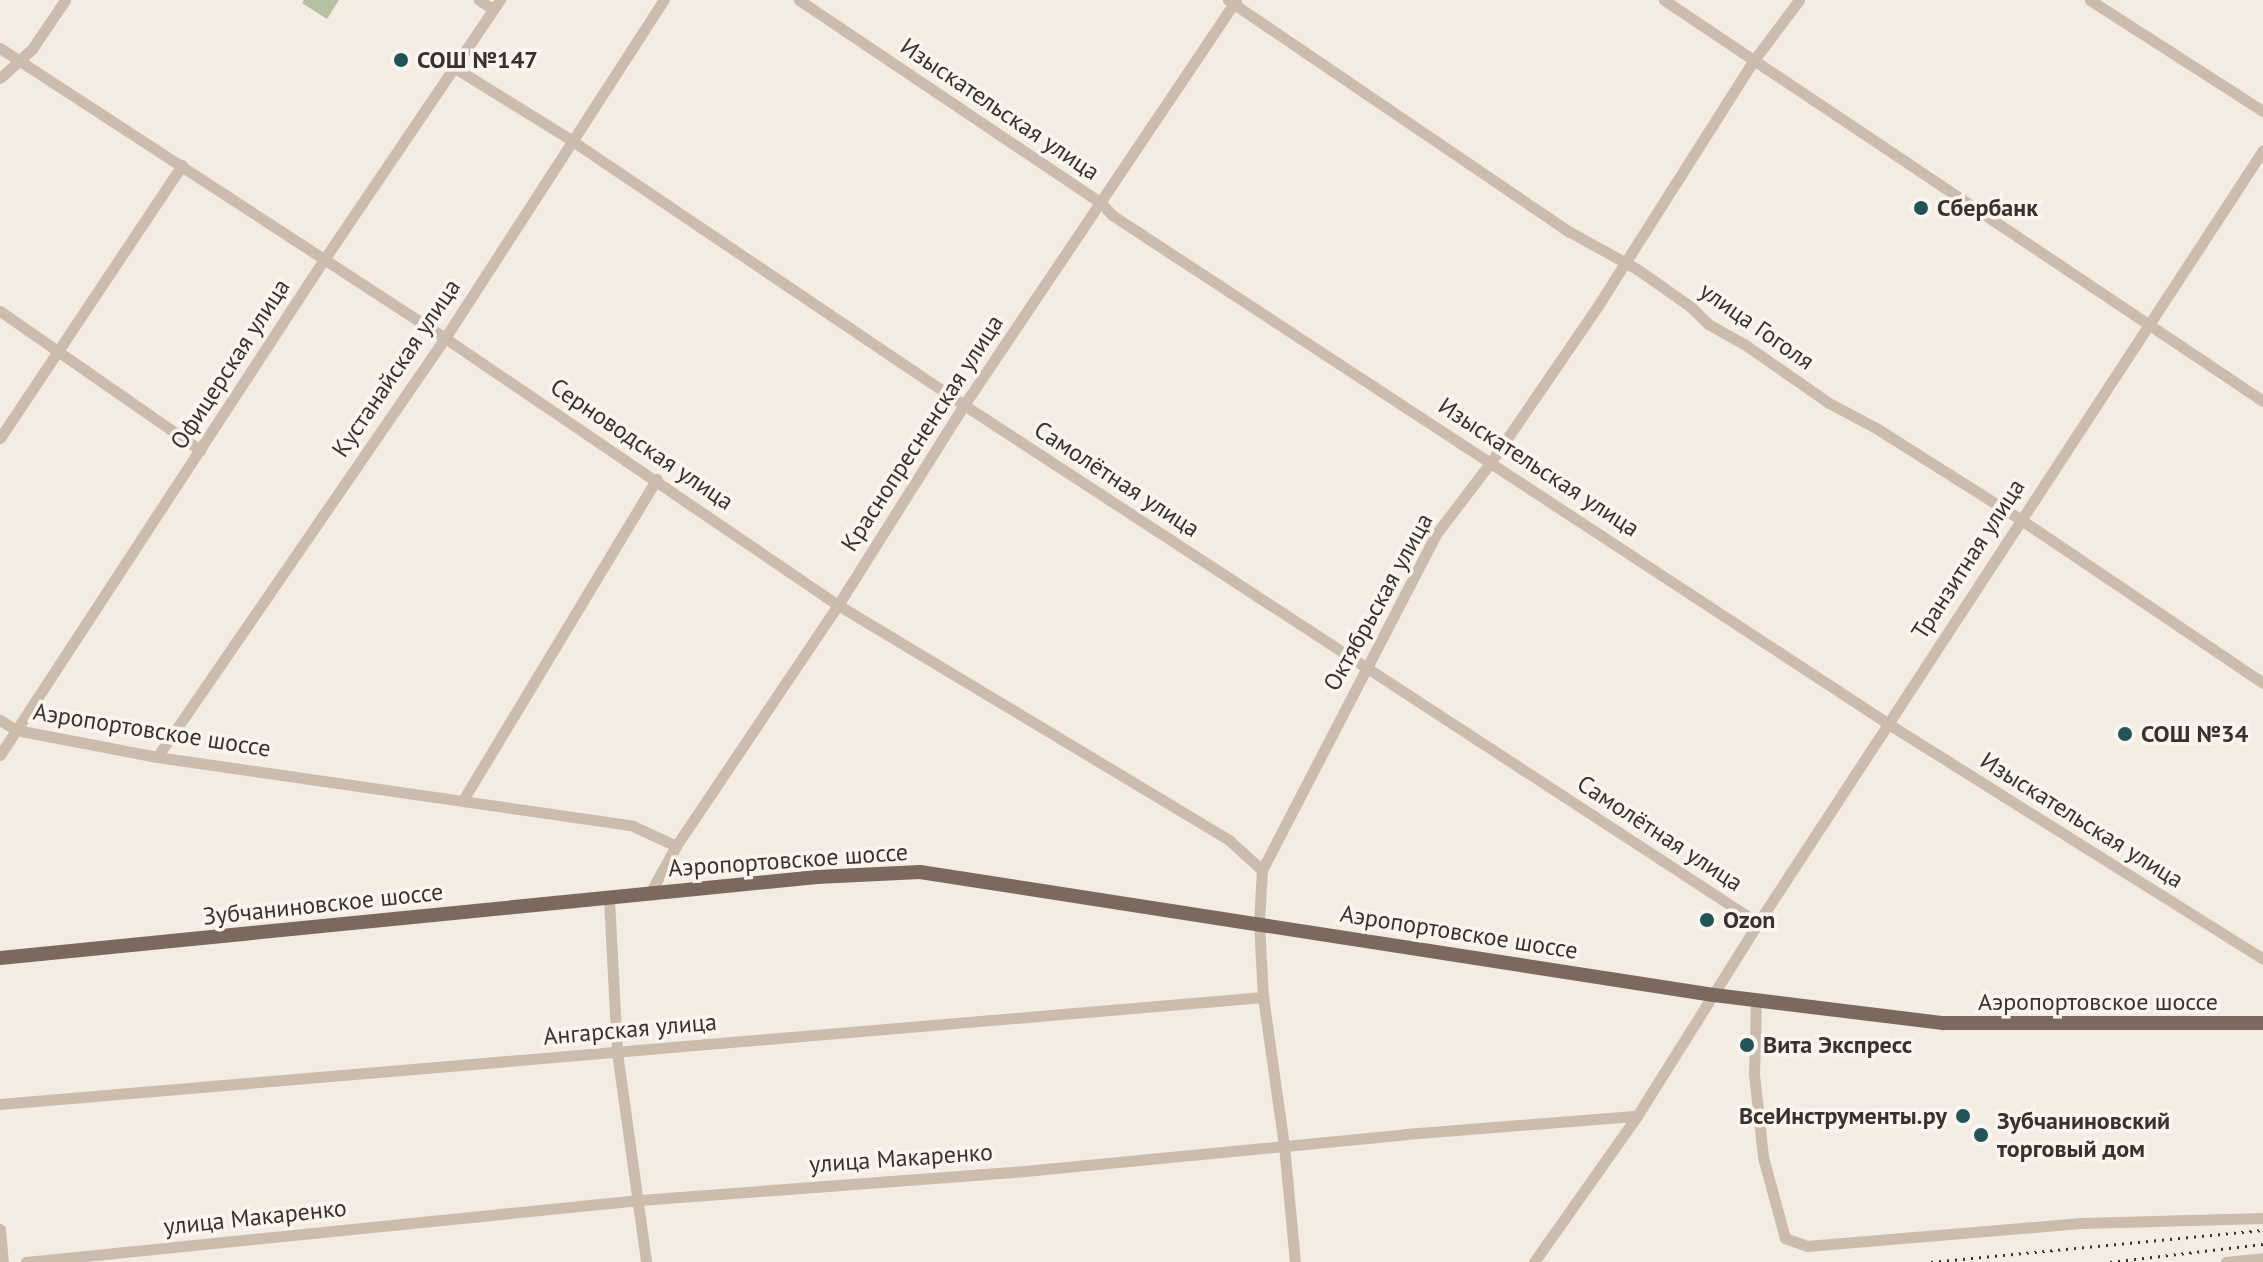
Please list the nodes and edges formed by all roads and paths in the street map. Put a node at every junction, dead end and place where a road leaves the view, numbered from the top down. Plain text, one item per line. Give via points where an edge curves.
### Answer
1 (65, 0) edge
2 (479, 0) edge
3 (664, 0) edge
4 (799, 0) edge
5 (1664, 0) edge
6 (1799, 0) edge
7 (2090, 0) edge
8 (1233, 1) edge
9 (496, 5) edge
10 (0, 48) edge
11 (18, 60) junction
12 (1754, 60) junction
13 (455, 68) junction
14 (0, 78) edge
15 (2263, 111) edge
16 (571, 140) junction
17 (2263, 150) edge
18 (182, 165) junction
19 (1100, 202) junction
20 (325, 258) junction
21 (1622, 263) junction
22 (0, 311) edge
23 (2149, 325) junction
24 (445, 338) junction
25 (56, 349) junction
26 (2263, 401) edge
27 (964, 405) junction
28 (0, 438) edge
29 (200, 450) junction
30 (1491, 462) junction
31 (657, 479) junction
32 (2020, 519) junction
33 (838, 605) junction
34 (1366, 668) junction
35 (2263, 683) edge
36 (0, 720) edge
37 (1887, 723) junction
38 (16, 730) junction
39 (0, 755) edge
40 (157, 757) junction
41 (463, 800) junction
42 (676, 846) junction
43 (1262, 870) junction
44 (650, 893) junction
45 (609, 899) junction
46 (1259, 922) junction
47 (1758, 923) junction
48 (0, 958) edge
49 (2263, 959) edge
50 (1714, 995) junction
51 (1263, 997) junction
52 (1756, 1000) junction
53 (2263, 1023) edge
54 (617, 1052) junction
55 (0, 1104) edge
56 (1637, 1116) junction
57 (1284, 1146) junction
58 (640, 1200) junction
59 (2263, 1218) edge
60 (0, 1229) edge
61 (2263, 1258) edge
62 (3, 1262) edge
63 (26, 1262) edge
64 (646, 1262) edge
65 (1295, 1262) edge
66 (1534, 1262) edge
67 (2226, 1262) edge

1 - 11 street via 32,49
2 - 9 street
3 - 16 street, Кустанайская улица
4 - 19 street, Изыскательская улица
5 - 12 street
6 - 12 street, Октябрьская улица
7 - 15 street
8 - 19 street, Краснопресненская улица
8 - 21 street, улица Гоголя via 1466,163
9 - 13 street, Офицерская улица
10 - 11 street, Серноводская улица
11 - 14 street
11 - 18 street, Серноводская улица
12 - 21 street, Октябрьская улица
12 - 23 street
13 - 16 street, Самолётная улица
13 - 20 street, Офицерская улица
16 - 24 street, Кустанайская улица
16 - 27 street, Самолётная улица
17 - 23 street, Транзитная улица
18 - 20 street, Серноводская улица
18 - 25 street
19 - 27 street, Краснопресненская улица
19 - 30 street, Изыскательская улица via 1112,215
20 - 24 street, Серноводская улица
20 - 29 street, Офицерская улица
21 - 30 street, Октябрьская улица
21 - 32 street, улица Гоголя via 1829,403
22 - 25 street
23 - 26 street
23 - 32 street, Транзитная улица
24 - 31 street, Серноводская улица
24 - 40 street, Кустанайская улица
25 - 28 street
25 - 29 street
27 - 33 street, Краснопресненская улица
27 - 34 street, Самолётная улица
29 - 38 street, Офицерская улица
30 - 34 street, Октябрьская улица via 1436,534
30 - 37 street, Изыскательская улица
31 - 33 street, Серноводская улица
31 - 41 street
32 - 35 street, улица Гоголя
32 - 37 street, Транзитная улица
33 - 42 street, Краснопресненская улица
33 - 43 street, Серноводская улица via 1230,841
34 - 43 street, Октябрьская улица
34 - 47 street, Самолётная улица
36 - 38 street, Аэропортовское шоссе
37 - 47 street, Транзитная улица
37 - 49 street, Изыскательская улица
38 - 39 street, Офицерская улица
38 - 40 street, Аэропортовское шоссе
40 - 41 street, Аэропортовское шоссе
41 - 42 street, Аэропортовское шоссе via 633,826
42 - 44 street, Краснопресненская улица
43 - 46 street, Октябрьская улица
44 - 45 main road, Зубчаниновское шоссе
44 - 46 main road, Аэропортовское шоссе via 920,872
45 - 48 main road, Зубчаниновское шоссе
45 - 54 street
46 - 50 main road, Аэропортовское шоссе
46 - 51 street, Октябрьская улица
47 - 50 street, Транзитная улица
50 - 52 main road, Аэропортовское шоссе
50 - 56 street
51 - 54 street, Ангарская улица
51 - 57 street, Октябрьская улица
52 - 53 main road, Аэропортовское шоссе via 1943,1023
52 - 59 street via 1754,1074 1763,1157 1785,1238 1807,1246 2083,1223
54 - 55 street, Ангарская улица
54 - 58 street
56 - 57 street, улица Макаренко
56 - 66 street
57 - 58 street, улица Макаренко
57 - 65 street, Октябрьская улица
58 - 63 street, улица Макаренко
58 - 64 street
60 - 62 street
61 - 67 street

